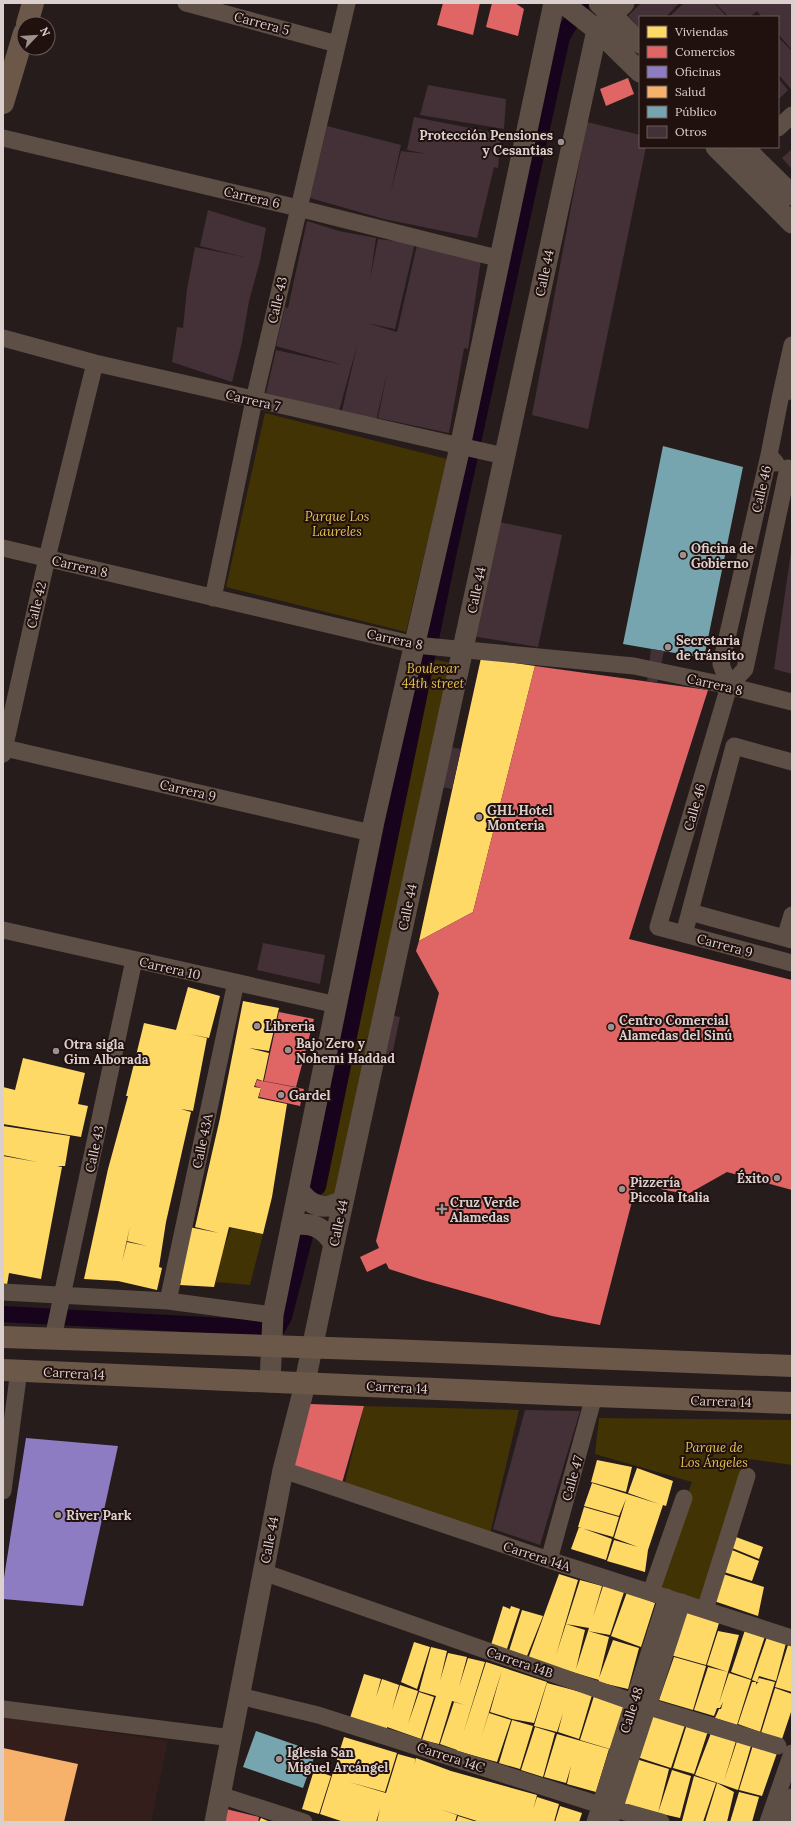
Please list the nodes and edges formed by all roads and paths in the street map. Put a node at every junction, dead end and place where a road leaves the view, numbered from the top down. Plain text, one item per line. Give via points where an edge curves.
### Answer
1 (33, 3) edge
2 (186, 3) edge
3 (347, 3) edge
4 (561, 4) edge
5 (608, 6) edge
6 (29, 16) edge
7 (593, 27) junction
8 (639, 42) edge
9 (337, 44) junction
10 (17, 56) edge
11 (639, 71) edge
12 (3, 103) edge
13 (792, 115) edge
14 (779, 127) edge
15 (3, 138) edge
16 (721, 148) edge
17 (746, 153) edge
18 (792, 195) edge
19 (298, 208) junction
20 (792, 223) edge
21 (501, 259) junction
22 (3, 338) edge
23 (792, 345) edge
24 (95, 363) junction
25 (786, 392) edge
26 (254, 400) junction
27 (465, 448) junction
28 (498, 455) junction
29 (768, 455) junction
30 (790, 467) edge
31 (3, 548) edge
32 (47, 558) junction
33 (213, 598) junction
34 (420, 645) junction
35 (458, 649) junction
36 (729, 686) junction
37 (9, 702) edge
38 (792, 702) edge
39 (4, 751) edge
40 (792, 762) edge
41 (371, 833) junction
42 (690, 912) junction
43 (792, 914) edge
44 (658, 927) joint
45 (3, 930) edge
46 (684, 934) junction
47 (789, 939) edge
48 (134, 960) junction
49 (792, 963) edge
50 (236, 982) junction
51 (337, 1005) junction
52 (299, 1190) junction
53 (343, 1200) junction
54 (291, 1226) junction
55 (334, 1244) junction
56 (3, 1292) edge
57 (62, 1300) junction
58 (168, 1301) junction
59 (272, 1329) junction
60 (54, 1333) junction
61 (3, 1337) edge
62 (313, 1347) junction
63 (792, 1366) edge
64 (11, 1370) edge
65 (270, 1382) junction
66 (305, 1383) junction
67 (594, 1396) junction
68 (9, 1399) edge
69 (792, 1403) edge
70 (283, 1470) junction
71 (747, 1476) dead end
72 (3, 1491) edge
73 (684, 1498) dead end
74 (549, 1560) junction
75 (263, 1572) junction
76 (651, 1592) junction
77 (674, 1600) junction
78 (706, 1610) junction
79 (792, 1638) edge
80 (240, 1696) junction
81 (640, 1704) junction
82 (3, 1710) edge
83 (232, 1738) junction
84 (785, 1750) edge
85 (220, 1795) junction
86 (792, 1797) edge
87 (608, 1812) edge
88 (215, 1822) edge
89 (304, 1822) edge
90 (595, 1822) edge
91 (661, 1822) edge
92 (768, 1822) edge
93 (784, 1822) edge

1 - 6 main road
2 - 9 street, Carrera 5
3 - 9 street, Calle 43
4 - 7 street
4 - 21 street
5 - 7 street
5 - 8 street
7 - 11 street
7 - 28 street, Calle 44
9 - 19 street, Calle 43
10 - 12 main road
13 - 14 street
15 - 19 street, Carrera 6
16 - 17 street
17 - 18 street
17 - 20 street
19 - 21 street, Carrera 6
19 - 26 street, Calle 43
21 - 27 street
22 - 24 street, Carrera 7
23 - 25 street
24 - 26 street, Carrera 7
24 - 32 street, Calle 42
25 - 29 street, Calle 46
26 - 27 street, Carrera 7
26 - 33 street, Calle 43
27 - 28 street, Carrera 7
27 - 34 street
28 - 35 street, Calle 44
29 - 30 street via 777,464
29 - 36 street, Calle 46 via 721,664
30 - 36 street, Calle 46 via 745,669
31 - 32 street, Carrera 8
32 - 33 street, Carrera 8
32 - 37 street, Calle 42
33 - 34 street, Carrera 8
34 - 35 street, Carrera 8
34 - 41 street
35 - 36 street, Carrera 8 via 634,666
35 - 53 street, Calle 44
36 - 38 street, Carrera 8
36 - 44 street, Calle 46
37 - 39 street, Calle 42
39 - 41 street, Carrera 9
40 - 42 street via 734,746
41 - 51 street
42 - 46 street
42 - 47 street, Carrera 9
43 - 47 street
44 - 46 street, Carrera 9
45 - 48 street, Carrera 10
46 - 49 street, Carrera 9
48 - 50 street, Carrera 10
48 - 57 street, Calle 43
50 - 51 street, Carrera 10
50 - 58 street, Calle 43A
51 - 52 street
52 - 53 street via 309,1202 322,1207
52 - 54 street
53 - 55 street, Calle 44
54 - 55 street via 316,1226 330,1236
54 - 59 street
55 - 62 street, Calle 44
56 - 57 street
57 - 58 street
57 - 60 street, Calle 43
58 - 59 street
59 - 60 main road
59 - 62 main road
59 - 65 street
60 - 61 main road
62 - 63 main road
62 - 66 street, Calle 44
64 - 65 main road, Carrera 14
64 - 68 street
65 - 66 main road, Carrera 14
66 - 67 main road, Carrera 14
66 - 70 street, Calle 44
67 - 69 main road, Carrera 14
67 - 74 street, Calle 47
68 - 72 street
70 - 74 street, Carrera 14A
70 - 75 street, Calle 44
71 - 78 street
73 - 76 street
74 - 76 street, Carrera 14A
75 - 80 street, Calle 44
75 - 81 street, Carrera 14B
76 - 77 street, Carrera 14A
77 - 78 street, Carrera 14A
77 - 81 street, Calle 48
78 - 79 street, Carrera 14A
80 - 83 street, Calle 44
80 - 87 street, Carrera 14C via 318,1715
81 - 84 street, Carrera 14B
81 - 87 street, Calle 48
82 - 83 street
83 - 85 street, Calle 44
84 - 92 street
85 - 88 street, Calle 44
85 - 89 street
86 - 93 street
87 - 90 street, Calle 48
87 - 91 street, Carrera 14C

